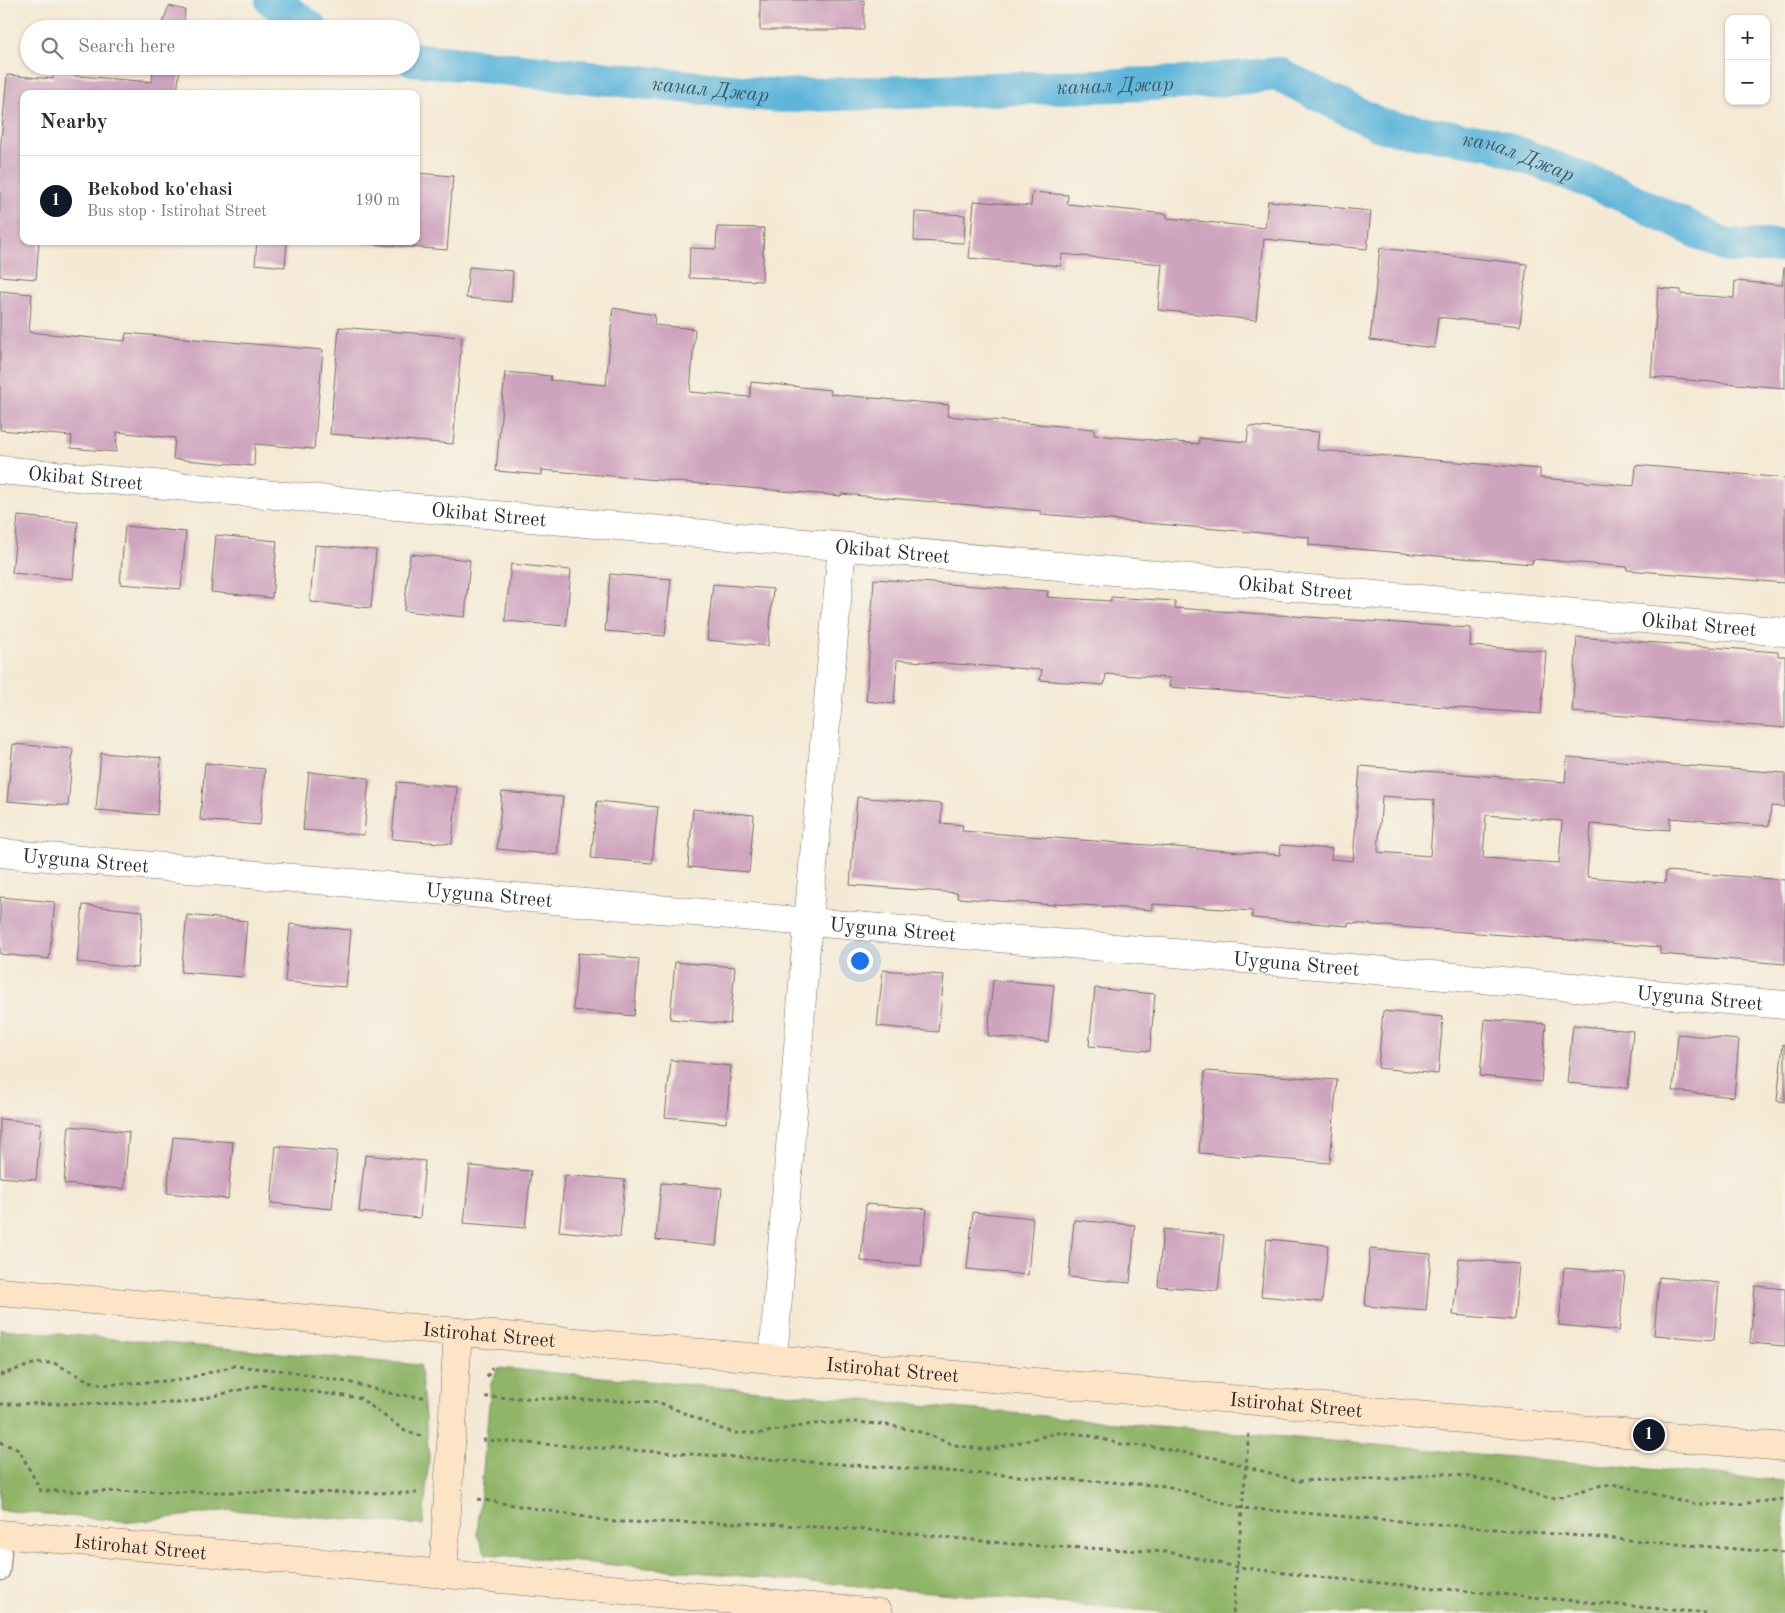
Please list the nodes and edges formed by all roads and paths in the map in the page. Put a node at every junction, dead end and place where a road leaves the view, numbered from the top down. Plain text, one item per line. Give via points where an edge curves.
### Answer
1 (0, 470) edge
2 (842, 547) junction
3 (1785, 632) edge
4 (0, 853) edge
5 (808, 922) junction
6 (1785, 1006) edge
7 (0, 1292) edge
8 (458, 1332) junction
9 (774, 1360) junction
10 (0, 1375) edge
11 (454, 1397) junction
12 (0, 1404) edge
13 (1249, 1430) dead end
14 (428, 1438) dead end
15 (480, 1440) dead end
16 (0, 1442) edge
17 (1785, 1447) edge
18 (1246, 1467) junction
19 (448, 1495) junction
20 (1785, 1499) edge
21 (1242, 1508) junction
22 (1, 1534) edge
23 (1785, 1553) edge
24 (1237, 1567) junction
25 (0, 1570) edge
26 (443, 1574) junction
27 (879, 1613) edge
28 (1233, 1613) edge
29 (1705, 1613) edge

1 - 2 street, Okibat Street
2 - 3 street, Okibat Street
2 - 5 street
4 - 5 street, Uyguna Street
5 - 6 street, Uyguna Street
5 - 9 street
7 - 8 main road, Istirohat Street
8 - 9 main road, Istirohat Street
8 - 11 main road
9 - 17 main road, Istirohat Street
10 - 11 path via 36,1363 54,1363 103,1385 181,1380 234,1366 288,1370 352,1382 397,1395
11 - 18 path via 658,1402 736,1433 761,1433 813,1424 889,1424 954,1445 981,1449 1069,1433 1220,1459
11 - 19 main road
12 - 14 path via 184,1403 261,1385 360,1398 405,1431
13 - 18 path
15 - 21 path via 1167,1486
16 - 19 path via 19,1450 42,1490
18 - 20 path via 1298,1481 1397,1479 1445,1473 1492,1481 1548,1498 1607,1483 1695,1504
18 - 21 path
19 - 24 path via 615,1522 752,1523 884,1531 1022,1545 1168,1552
19 - 26 main road
21 - 23 path
21 - 24 path
22 - 25 lane
22 - 26 main road, Istirohat Street
24 - 28 path
24 - 29 path
26 - 27 main road, Istirohat Street

